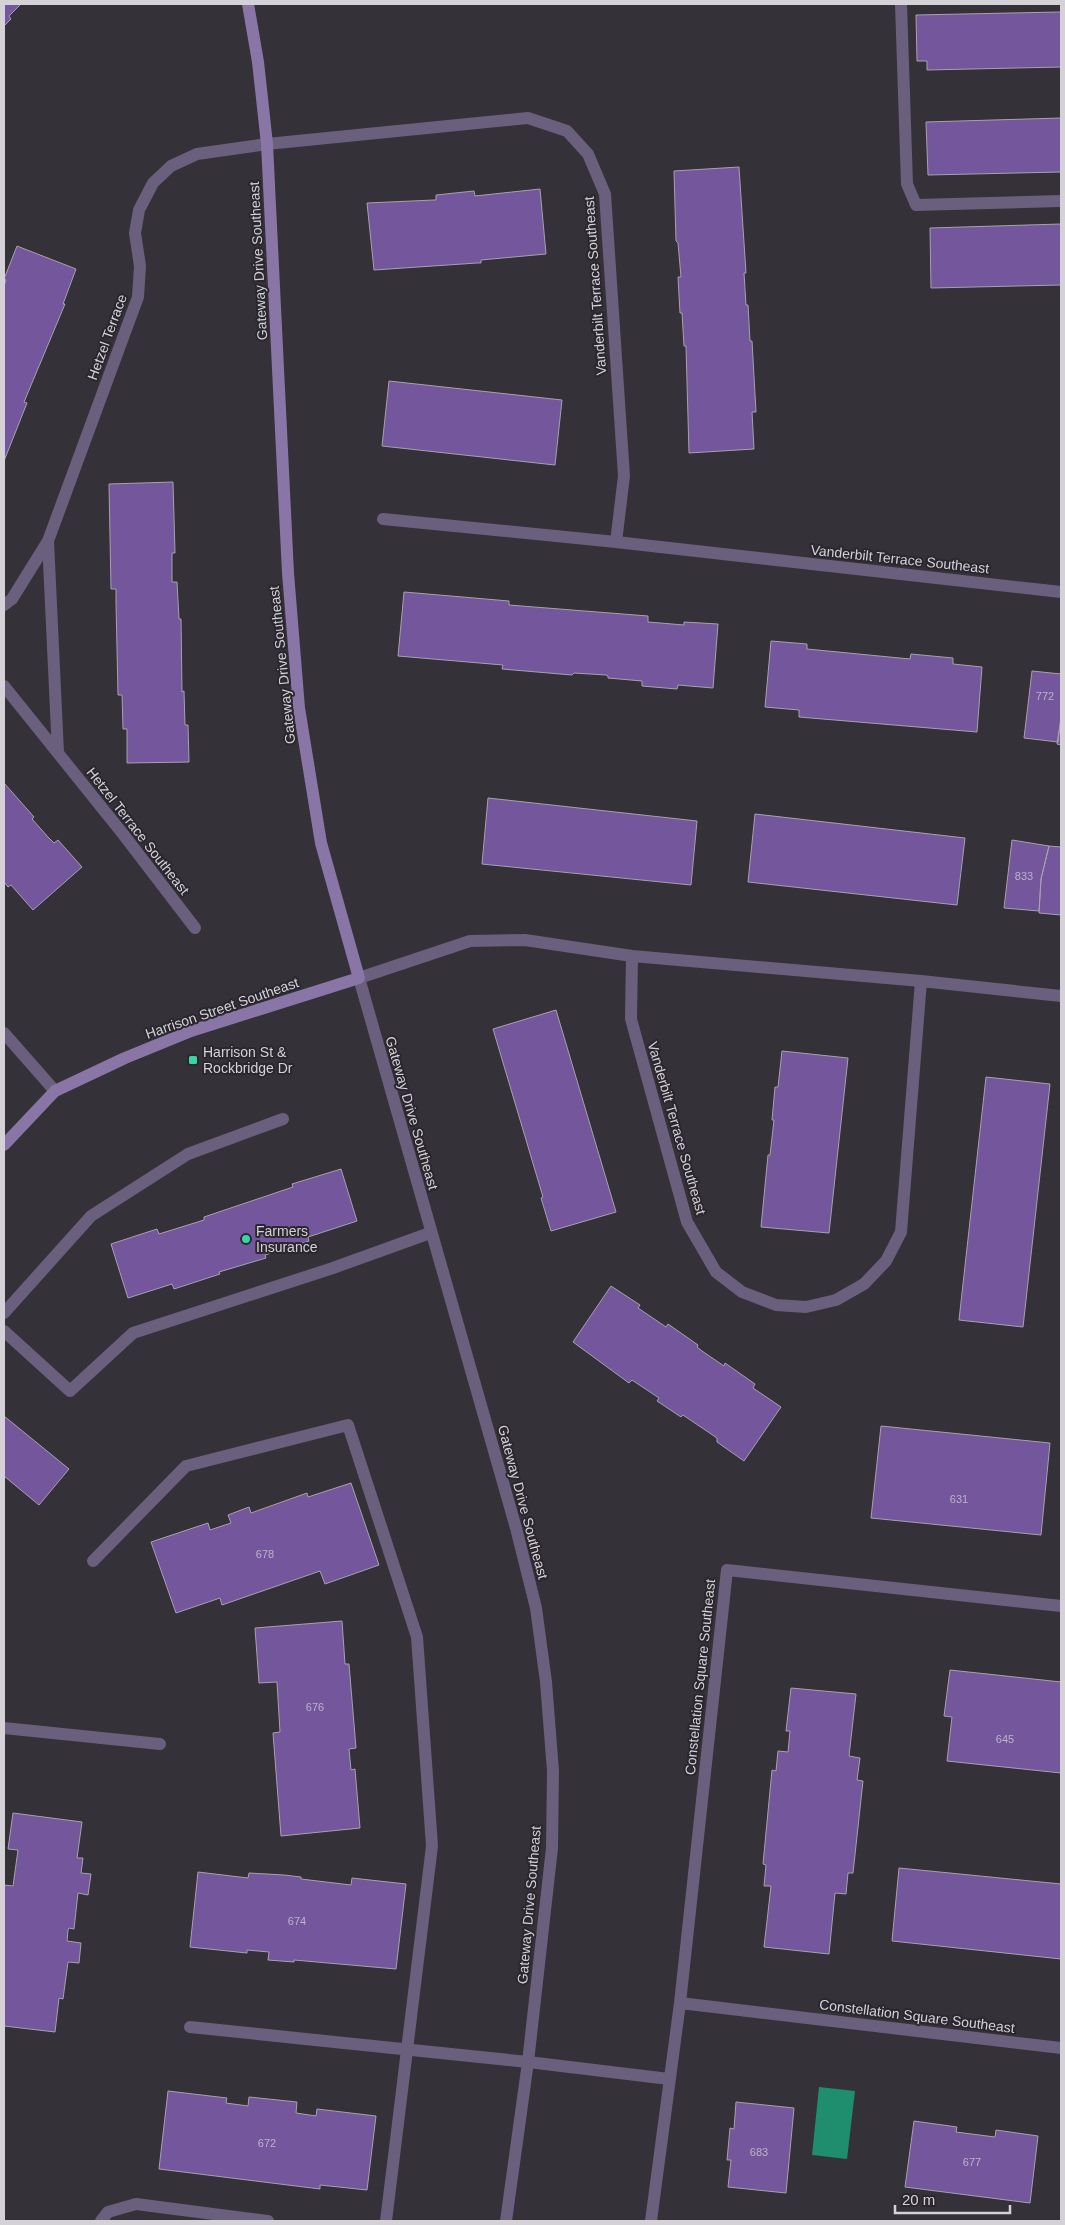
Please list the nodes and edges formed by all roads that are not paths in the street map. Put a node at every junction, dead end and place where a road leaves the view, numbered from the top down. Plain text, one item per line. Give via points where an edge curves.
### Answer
1 (248, 4) edge
2 (902, 4) edge
3 (267, 144) junction
4 (1061, 201) edge
5 (383, 519) dead end
6 (48, 541) junction
7 (616, 542) junction
8 (1061, 592) edge
9 (4, 605) edge
10 (4, 686) edge
11 (58, 753) junction
12 (195, 928) dead end
13 (632, 956) junction
14 (359, 978) junction
15 (921, 981) junction
16 (1061, 996) edge
17 (4, 1033) edge
18 (55, 1091) junction
19 (283, 1119) dead end
20 (4, 1145) edge
21 (430, 1233) junction
22 (4, 1314) edge
23 (4, 1331) edge
24 (93, 1561) dead end
25 (1061, 1606) edge
26 (4, 1728) edge
27 (160, 1744) dead end
28 (680, 2003) junction
29 (190, 2027) dead end
30 (1061, 2048) edge
31 (407, 2050) junction
32 (528, 2062) junction
33 (670, 2079) junction
34 (101, 2221) edge
35 (268, 2221) edge
36 (386, 2221) edge
37 (506, 2221) edge
38 (651, 2221) edge

1 - 3 street, Gateway Drive Southeast
2 - 4 street via 907,184 916,205
3 - 6 street, Hetzel Terrace via 197,154 171,166 152,183 139,210 135,233 140,266 138,297
3 - 7 street, Vanderbilt Terrace Southeast via 528,118 567,131 588,154 605,194 624,476
3 - 14 street, Gateway Drive Southeast via 288,573 298,708 321,843
5 - 7 street, Vanderbilt Terrace Southeast
6 - 9 street, Hetzel Terrace via 12,599
6 - 11 street
7 - 8 street, Vanderbilt Terrace Southeast
10 - 11 street, Hetzel Terrace Southeast
11 - 12 street, Hetzel Terrace Southeast
13 - 14 street via 525,940 470,941
13 - 15 street
13 - 15 street, Vanderbilt Terrace Southeast via 631,1019 687,1222 716,1272 742,1292 776,1305 806,1306 836,1300 864,1284 886,1261 901,1232
14 - 18 street, Harrison Street Southeast via 191,1031
14 - 21 street, Gateway Drive Southeast
15 - 16 street
17 - 18 street
18 - 20 street, Harrison Street Southeast
19 - 22 street via 188,1154 91,1216
21 - 23 street via 133,1333 70,1391
21 - 32 street, Gateway Drive Southeast via 516,1528 536,1608 546,1682 553,1771 552,1848
24 - 31 street via 186,1466 348,1425 417,1637 432,1846
25 - 28 street, Constellation Square Southeast via 727,1570
26 - 27 street
28 - 30 street, Constellation Square Southeast
28 - 33 street, Constellation Square Southeast
29 - 31 street
31 - 32 street
31 - 36 street
32 - 33 street
32 - 37 street, Gateway Drive Southeast
33 - 38 street, Constellation Square Southeast
34 - 35 street via 108,2212 136,2204

